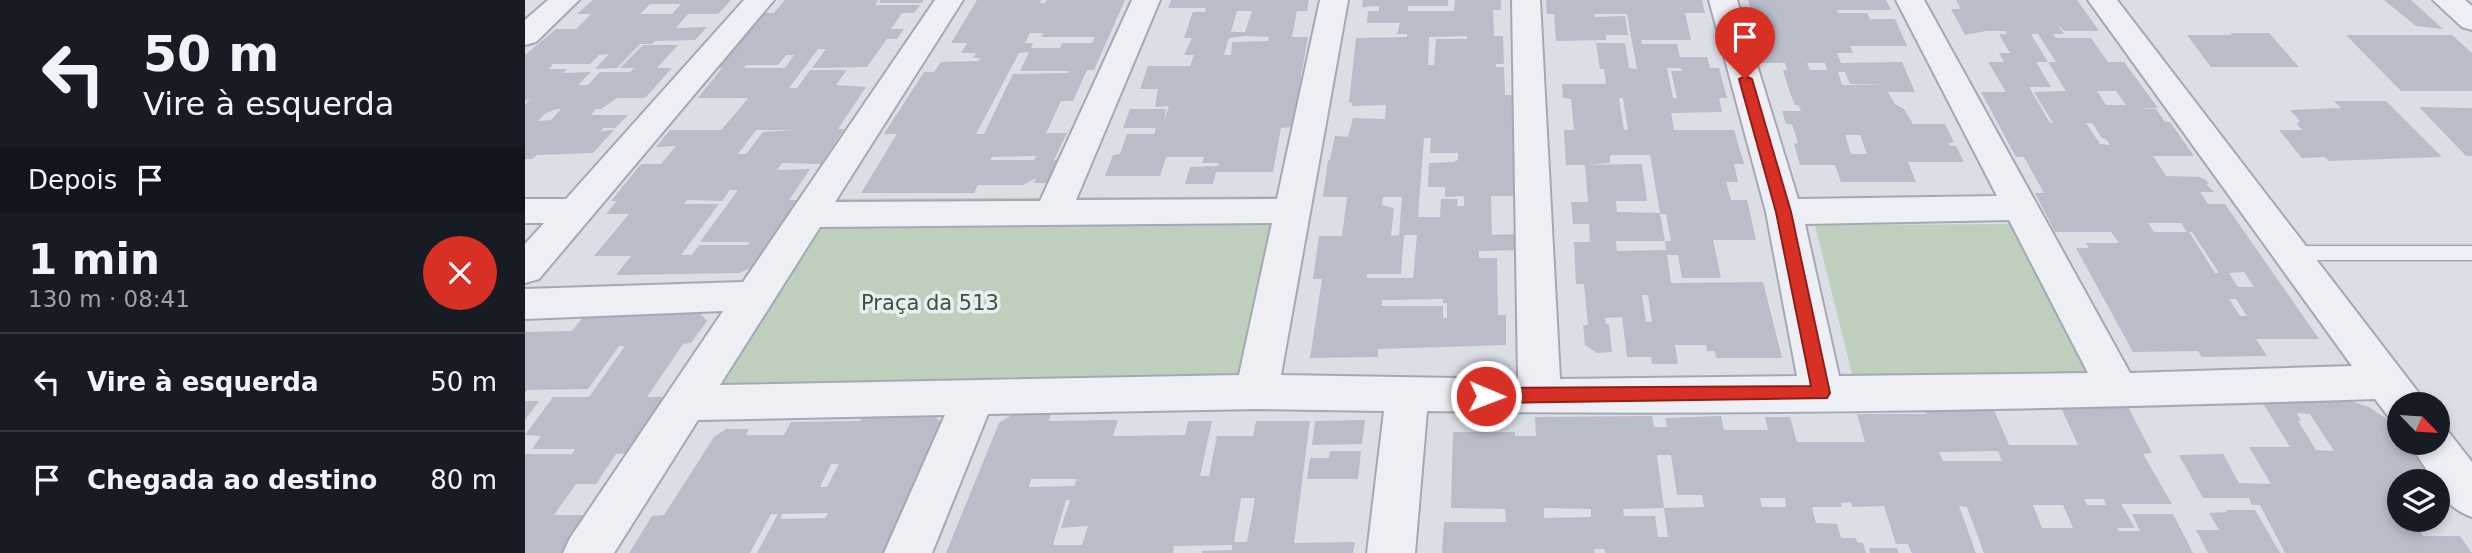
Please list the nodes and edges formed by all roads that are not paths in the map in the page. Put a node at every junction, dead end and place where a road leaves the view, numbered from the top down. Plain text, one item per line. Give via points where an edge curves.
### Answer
1 (565, 0) edge
2 (760, 0) edge
3 (949, 0) edge
4 (1146, 0) edge
5 (1335, 0) edge
6 (1526, 0) edge
7 (1723, 0) edge
8 (1910, 0) edge
9 (2102, 0) edge
10 (2447, 0) edge
11 (2472, 21) edge
12 (525, 36) edge
13 (2019, 208) junction
14 (525, 211) edge
15 (574, 211) junction
16 (1293, 211) junction
17 (1784, 212) junction
18 (1052, 214) junction
19 (809, 215) junction
20 (2289, 253) junction
21 (2472, 253) edge
22 (525, 269) edge
23 (755, 296) junction
24 (525, 304) edge
25 (2118, 390) junction
26 (1257, 392) junction
27 (2393, 392) edge
28 (1821, 393) junction
29 (2387, 393) edge
30 (1407, 395) junction
31 (1539, 396) junction
32 (974, 397) junction
33 (684, 403) junction
34 (2440, 455) edge
35 (2472, 497) edge
36 (587, 553) edge
37 (908, 553) edge
38 (1391, 553) edge

1 - 12 street
2 - 15 street
3 - 19 street
4 - 18 street
5 - 16 street
6 - 31 street
7 - 17 street
8 - 13 street
9 - 20 street
10 - 11 street
13 - 17 street
13 - 25 street
14 - 15 street
15 - 22 street
16 - 18 street
16 - 26 street
17 - 28 street
18 - 19 street
19 - 23 street
20 - 21 lane
20 - 27 street
23 - 24 street
23 - 33 street
25 - 28 street
25 - 29 street
26 - 30 street
26 - 32 street
28 - 31 street
30 - 31 street
30 - 38 street
32 - 33 street
32 - 37 street
33 - 36 street
34 - 35 street

